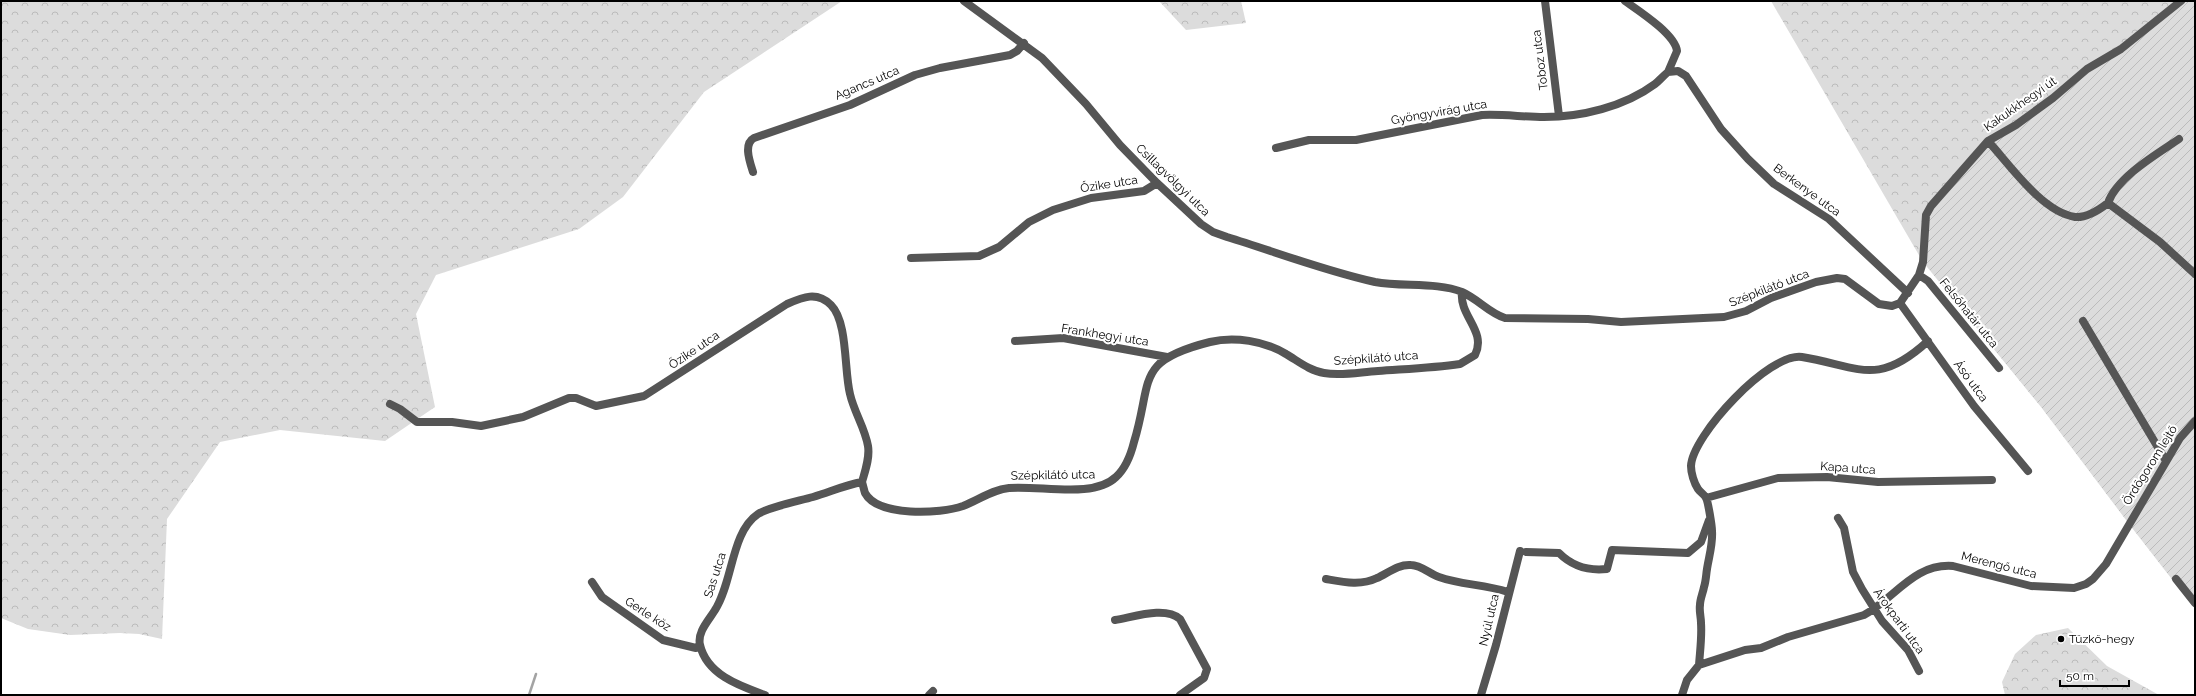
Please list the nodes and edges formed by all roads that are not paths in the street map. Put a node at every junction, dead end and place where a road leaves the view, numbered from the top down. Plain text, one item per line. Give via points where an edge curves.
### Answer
1 (964, 1) edge
2 (1545, 1) edge
3 (1625, 1) edge
4 (2182, 1) edge
5 (1024, 43) junction
6 (1668, 72) junction
7 (1558, 116) junction
8 (2179, 139) dead end
9 (1988, 141) junction
10 (1276, 148) dead end
11 (753, 172) dead end
12 (1157, 183) junction
13 (2108, 203) junction
14 (911, 258) dead end
15 (2195, 274) edge
16 (1919, 275) junction
17 (1462, 292) junction
18 (1908, 293) junction
19 (1900, 303) junction
20 (2083, 321) dead end
21 (1015, 341) dead end
22 (1928, 341) junction
23 (1167, 357) junction
24 (1999, 368) dead end
25 (390, 404) dead end
26 (2195, 421) edge
27 (2166, 462) junction
28 (2028, 471) dead end
29 (1992, 480) dead end
30 (862, 482) junction
31 (1706, 498) junction
32 (1838, 518) dead end
33 (1710, 519) junction
34 (2129, 524) joint
35 (1326, 579) dead end
36 (2176, 579) dead end
37 (592, 582) dead end
38 (1508, 592) junction
39 (2195, 603) edge
40 (1873, 610) junction
41 (1115, 620) dead end
42 (700, 645) junction
43 (1699, 665) junction
44 (1919, 671) dead end
45 (765, 695) edge
46 (1180, 695) edge
47 (1481, 695) edge
48 (1682, 695) edge

1 - 5 street, Csillagvölgyi utca
2 - 7 street, Toboz utca
3 - 6 street via 1676,44 1676,53
4 - 9 street, Kakukkhegyi út via 2120,49 2090,67 2016,125
5 - 11 street, Agancs utca via 1010,55 915,75 850,105 754,138 749,145
5 - 12 street, Csillagvölgyi utca via 1057,72 1120,145
6 - 7 street, Gyöngyvirág utca via 1637,95 1589,112
6 - 18 street, Berkenye utca via 1678,71 1686,76 1721,129 1774,184 1829,219
7 - 10 street, Gyöngyvirág utca via 1482,115 1356,140 1309,140
8 - 13 street via 2132,174 2112,193
9 - 13 street via 2044,203 2060,212 2075,217 2085,216 2098,211
9 - 16 street, Kakukkhegyi út via 1926,215 1923,262
12 - 14 street, Őzike utca via 1144,191 1091,198 1054,210 1029,222 999,248 979,256
12 - 17 street, Csillagvölgyi utca via 1213,232 1356,277 1398,285 1446,287
13 - 15 street via 2160,242
16 - 18 street
16 - 24 street, Felsőhatár utca via 1928,281
17 - 19 street, Szépkilátó utca via 1478,300 1498,316 1506,318 1621,322 1709,319 1735,315 1816,282 1837,278 1845,279 1885,306
17 - 23 street, Szépkilátó utca via 1463,308 1478,335 1479,343 1475,355 1460,364 1337,375 1310,368 1270,346 1238,340 1213,342
18 - 19 street
19 - 22 street, Ásó utca
20 - 27 street
21 - 23 street, Frankhegyi utca via 1063,338
22 - 28 street, Ásó utca via 1974,406
22 - 31 street via 1891,366 1874,370 1854,370 1795,356 1772,365 1738,394 1721,413 1693,456 1693,478
23 - 30 street, Szépkilátó utca via 1155,369 1146,385 1137,433 1128,460 1118,475 1098,488 1009,488 988,492 964,506 952,509 906,511 891,510 875,502 865,493
25 - 30 street, Őzike utca via 400,408 417,422 452,422 481,426 523,417 569,398 596,406 644,396 787,304 807,296 816,296 834,308 840,326 850,395 868,447
26 - 27 street, Ördögorom lejtő via 2183,434
27 - 34 street, Ördögorom lejtő
29 - 31 street, Kapa utca via 1878,482 1827,477 1778,478
30 - 42 street, Sas utca via 845,485 758,514 748,524 738,539 726,586 700,634
31 - 33 street
32 - 40 street, Árokparti utca via 1844,528 1853,572
33 - 38 street, Nyúl utca via 1701,542 1688,553 1612,550 1606,569 1593,570 1568,561 1560,553 1523,552
33 - 43 street via 1712,548 1700,605 1702,641
34 - 40 street, Merengő utca via 2098,574 2081,586 2031,586 1968,569 1942,565 1929,568 1902,584
35 - 38 street via 1345,583 1368,581 1396,568 1412,565 1440,578 1487,585
36 - 39 street
37 - 42 street, Gerle köz via 602,597 663,640 696,648
38 - 47 street, Nyúl utca
40 - 43 street, Merengő utca via 1761,648 1745,650
40 - 44 street, Árokparti utca via 1908,650
41 - 46 street via 1159,612 1180,619 1207,669 1204,678
42 - 45 street via 712,665 726,679
43 - 48 street via 1687,680

